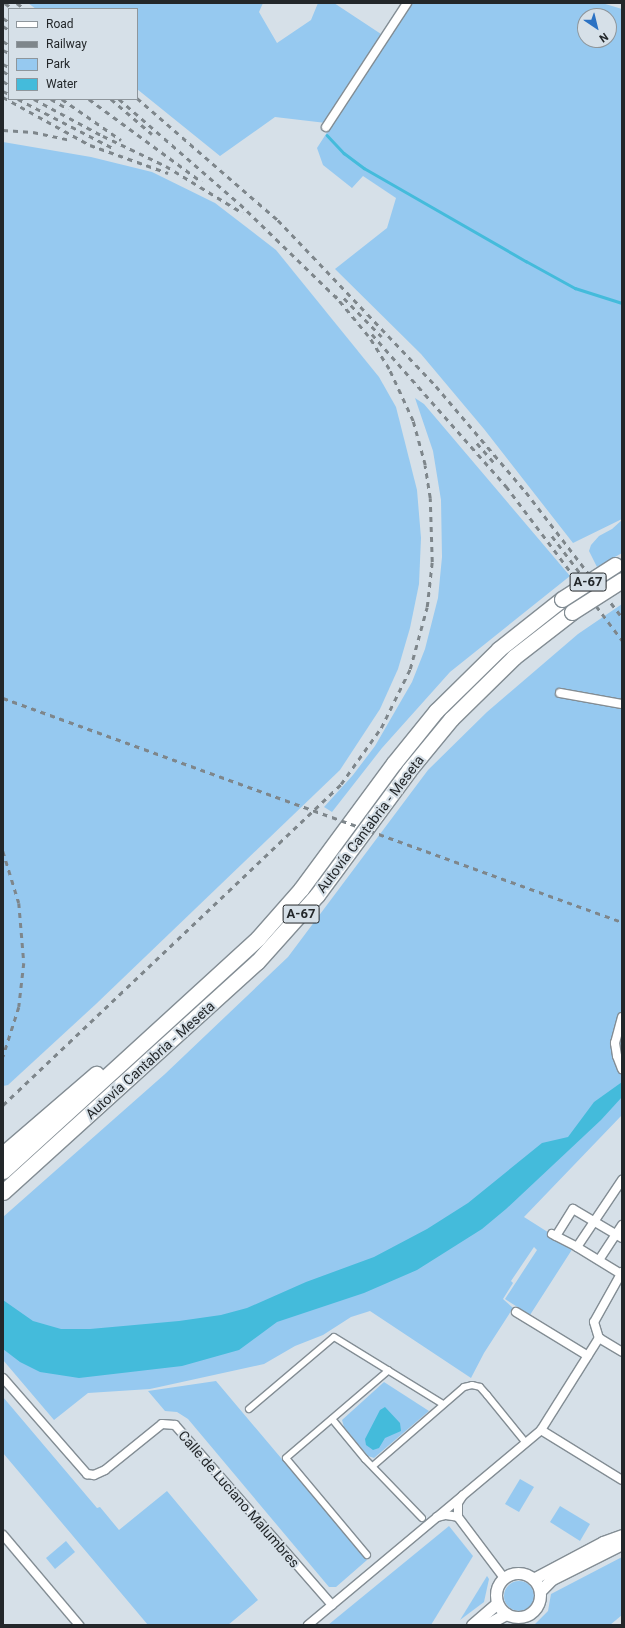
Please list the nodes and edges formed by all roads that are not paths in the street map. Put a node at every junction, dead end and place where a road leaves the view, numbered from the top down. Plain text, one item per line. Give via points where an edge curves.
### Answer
1 (407, 3) edge
2 (326, 127) dead end
3 (619, 563) edge
4 (622, 580) edge
5 (560, 692) dead end
6 (622, 704) edge
7 (271, 924) junction
8 (622, 1017) edge
9 (622, 1069) edge
10 (108, 1098) junction
11 (3, 1154) edge
12 (3, 1171) edge
13 (622, 1180) edge
14 (3, 1192) edge
15 (3, 1199) edge
16 (594, 1221) junction
17 (622, 1225) edge
18 (619, 1236) edge
19 (577, 1247) junction
20 (599, 1260) junction
21 (622, 1273) edge
22 (516, 1312) dead end
23 (599, 1338) junction
24 (622, 1352) edge
25 (588, 1356) junction
26 (389, 1370) junction
27 (3, 1378) edge
28 (443, 1404) junction
29 (249, 1409) dead end
30 (332, 1418) junction
31 (541, 1430) junction
32 (526, 1443) junction
33 (374, 1465) junction
34 (622, 1480) edge
35 (464, 1494) junction
36 (436, 1517) junction
37 (458, 1517) junction
38 (422, 1518) dead end
39 (3, 1535) edge
40 (622, 1535) edge
41 (622, 1544) edge
42 (367, 1555) dead end
43 (504, 1578) junction
44 (533, 1579) junction
45 (540, 1591) junction
46 (497, 1602) junction
47 (332, 1605) junction
48 (506, 1614) junction
49 (79, 1625) edge
50 (308, 1625) edge
51 (472, 1625) edge
52 (486, 1625) edge

1 - 2 street
3 - 7 highway, Autovía Cantabria - Meseta / A-67, bridge via 562,599 499,649 436,711 394,763 315,872
4 - 10 highway, Autovía Cantabria - Meseta / A-67, bridge via 572,612 514,657 451,719 409,770 317,895 273,946
5 - 6 street
7 - 11 highway
7 - 12 highway, Autovía Cantabria - Meseta / A-67 via 225,970
8 - 9 street via 616,1043
10 - 14 highway, Autovía Cantabria - Meseta / A-67
10 - 15 highway
13 - 16 street
16 - 18 street
16 - 19 street
16 - 19 street via 573,1209 554,1235
17 - 18 street
18 - 20 street
19 - 20 street
20 - 21 street
21 - 23 street via 596,1313 594,1328
22 - 25 street
23 - 24 street
23 - 25 street
25 - 31 street
26 - 28 street
26 - 29 street via 334,1337
26 - 30 street
27 - 47 street, Calle de Luciano Malumbres via 87,1474 94,1475 105,1470 162,1424 175,1425
28 - 32 street via 464,1387 480,1387
28 - 33 street
30 - 33 street via 365,1458
30 - 42 street via 286,1458
31 - 32 street
31 - 34 street
32 - 35 street
33 - 38 street
35 - 36 street
35 - 37 street via 458,1503
36 - 37 street
36 - 47 street
37 - 43 street
39 - 49 street
40 - 44 main road via 603,1542
41 - 45 main road via 552,1579
43 - 44 main road via 518,1573
43 - 46 main road via 496,1594
44 - 45 main road
45 - 48 main road via 538,1605 527,1616 520,1618
46 - 48 main road
46 - 51 main road
47 - 50 street
48 - 52 main road

